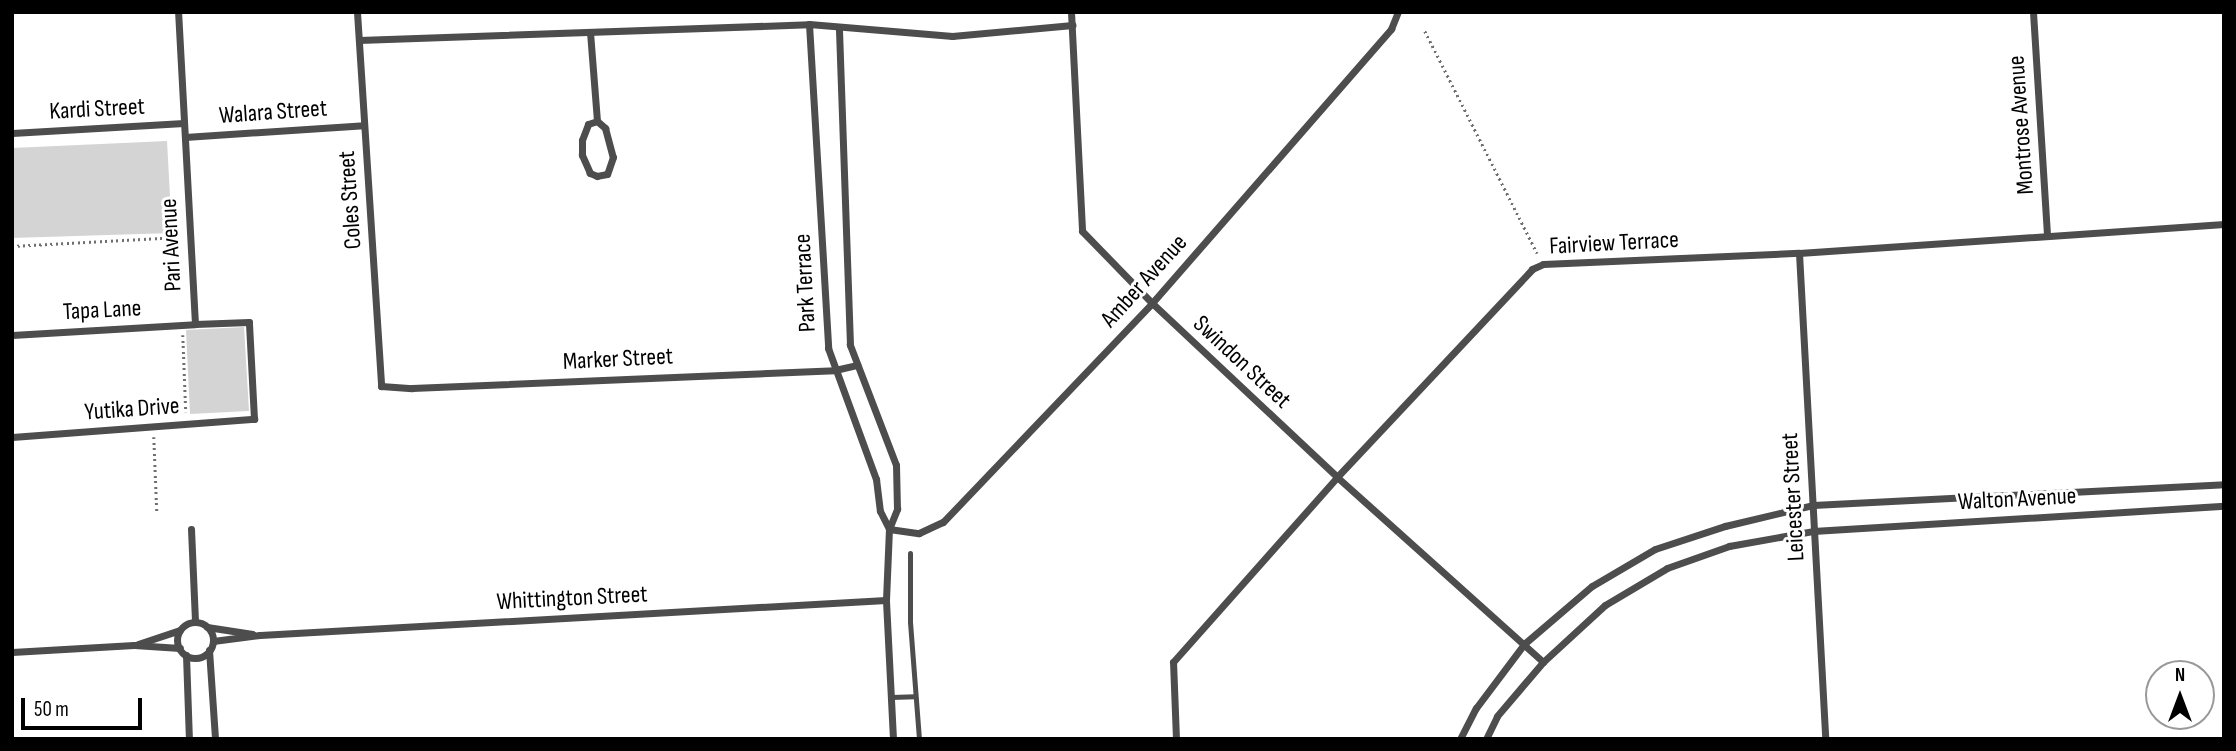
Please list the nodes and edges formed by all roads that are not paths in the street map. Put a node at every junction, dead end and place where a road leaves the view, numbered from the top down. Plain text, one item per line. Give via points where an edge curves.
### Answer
1 (178, 12) edge
2 (357, 12) edge
3 (1071, 12) edge
4 (1398, 12) edge
5 (2033, 12) edge
6 (809, 24) junction
7 (1072, 25) junction
8 (839, 28) junction
9 (590, 32) junction
10 (359, 40) junction
11 (597, 121) junction
12 (184, 122) junction
13 (364, 125) junction
14 (12, 133) edge
15 (185, 137) junction
16 (2224, 224) edge
17 (2047, 235) junction
18 (1800, 253) junction
19 (1152, 303) junction
20 (195, 324) junction
21 (12, 335) edge
22 (857, 365) junction
23 (835, 370) junction
24 (381, 386) joint
25 (254, 419) joint
26 (12, 437) edge
27 (1337, 477) junction
28 (2224, 484) edge
29 (1813, 505) junction
30 (2224, 506) edge
31 (191, 529) dead end
32 (889, 529) junction
33 (1813, 531) junction
34 (910, 553) dead end
35 (886, 600) junction
36 (195, 622) junction
37 (207, 626) junction
38 (180, 630) junction
39 (260, 635) junction
40 (213, 641) junction
41 (1524, 644) junction
42 (134, 645) junction
43 (180, 648) junction
44 (209, 650) junction
45 (12, 652) edge
46 (186, 655) junction
47 (1543, 662) junction
48 (915, 696) junction
49 (891, 697) junction
50 (190, 739) edge
51 (215, 739) edge
52 (893, 739) edge
53 (919, 739) edge
54 (1176, 739) edge
55 (1460, 739) edge
56 (1486, 739) edge
57 (1825, 739) edge

1 - 12 street, Pari Avenue
2 - 10 street, Coles Street
3 - 7 street, Swindon Street
4 - 19 street, Amber Avenue via 1391,29
5 - 17 street, Montrose Avenue
6 - 8 street
6 - 9 street
6 - 23 street, Park Terrace via 828,348
7 - 8 street via 952,36
7 - 19 street, Swindon Street via 1082,231
8 - 22 street, Park Terrace via 850,345
9 - 10 street
9 - 11 street
10 - 13 street, Coles Street
11 - 11 street via 605,128 613,156 607,174 597,176 590,173 582,155 588,124
12 - 14 street, Kardi Street
12 - 15 street, Pari Avenue
13 - 15 street, Walara Street
13 - 24 street, Coles Street
15 - 20 street, Pari Avenue
16 - 17 street, Fairview Terrace
17 - 18 street, Fairview Terrace
18 - 27 street, Fairview Terrace via 1543,264 1532,269
18 - 29 street, Leicester Street
19 - 27 street, Swindon Street
19 - 32 street, Amber Avenue via 943,523 919,533
20 - 21 street, Tapa Lane
20 - 25 street, Pari Avenue via 249,322
22 - 23 street, Marker Street
22 - 32 street, Park Terrace via 896,465 897,509
23 - 24 street, Marker Street
23 - 32 street, Park Terrace via 876,479 880,511
25 - 26 street, Yutika Drive
27 - 41 street, Swindon Street
27 - 54 street, Fairview Terrace via 1173,662
28 - 29 street, Walton Avenue
29 - 33 street, Leicester Street
29 - 41 street, Walton Avenue via 1725,526 1656,549 1592,586
30 - 33 street, Walton Avenue
31 - 36 street
32 - 35 street, Park Terrace
33 - 47 street, Walton Avenue via 1729,546 1667,568 1605,605
33 - 57 street, Leicester Street
34 - 48 lane
35 - 39 street, Whittington Street
35 - 49 street, Park Terrace
36 - 37 street
36 - 38 street
37 - 39 street, Whittington Street
37 - 40 street
38 - 42 street
38 - 43 street
39 - 40 street, Whittington Street
40 - 44 street
41 - 47 street, Swindon Street
41 - 55 street, Walton Avenue via 1476,708
42 - 43 street
42 - 45 street
43 - 46 street
44 - 46 street via 198,657
44 - 51 street
46 - 50 street
47 - 56 street, Walton Avenue via 1497,716
48 - 49 lane
48 - 53 lane
49 - 52 street, Park Terrace

